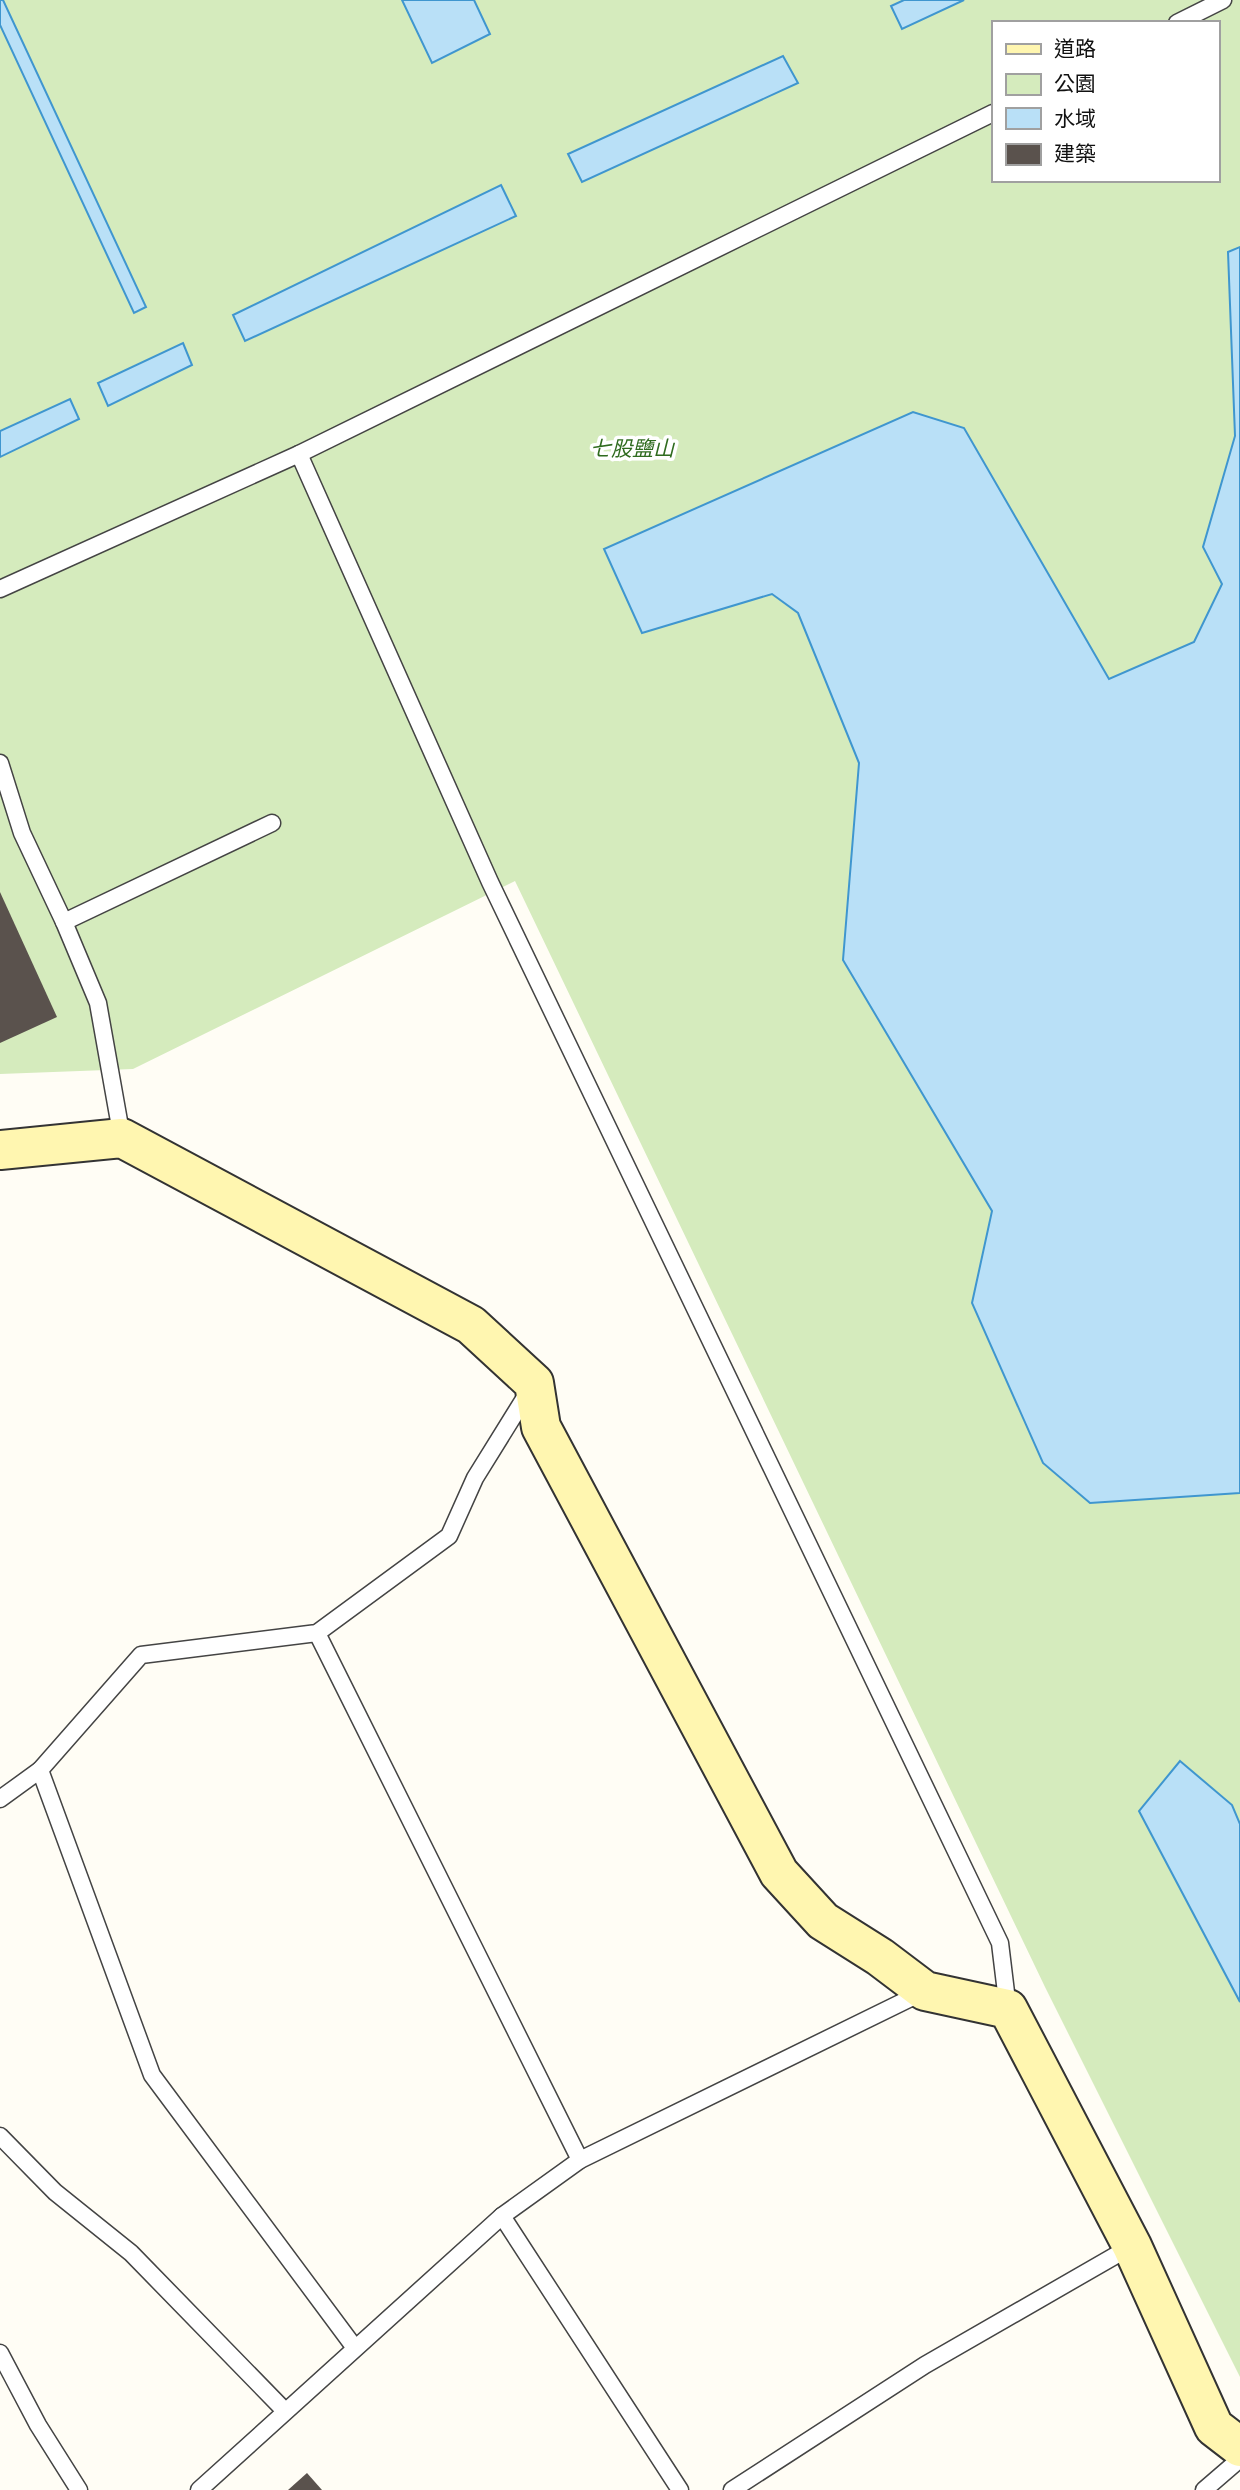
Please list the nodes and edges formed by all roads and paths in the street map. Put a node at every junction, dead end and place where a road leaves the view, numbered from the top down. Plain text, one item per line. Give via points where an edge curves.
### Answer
1 (1223, 0) edge
2 (1181, 21) edge
3 (992, 113) edge
4 (299, 454) junction
5 (0, 589) edge
6 (0, 763) edge
7 (272, 823) dead end
8 (64, 922) junction
9 (122, 1138) junction
10 (0, 1150) edge
11 (534, 1383) junction
12 (317, 1633) junction
13 (40, 1770) junction
14 (0, 1799) edge
15 (925, 1991) junction
16 (1008, 2009) junction
17 (0, 2136) edge
18 (580, 2160) junction
19 (502, 2216) junction
20 (1132, 2246) junction
21 (355, 2348) junction
22 (0, 2353) edge
23 (285, 2411) junction
24 (1240, 2447) edge
25 (1240, 2459) edge
26 (79, 2490) edge
27 (199, 2490) edge
28 (680, 2490) edge
29 (732, 2490) edge
30 (1205, 2490) edge

1 - 2 lane
3 - 4 lane
4 - 5 lane
4 - 16 lane via 490,882 1000,1943
6 - 8 lane via 22,833
7 - 8 lane
8 - 9 lane via 98,1003
9 - 10 street
9 - 11 street via 471,1325
11 - 12 lane via 475,1478 449,1536
11 - 15 street via 541,1427 779,1873 823,1921
12 - 13 lane via 141,1655
12 - 18 lane
13 - 14 lane
13 - 21 lane via 152,2075
15 - 16 street
15 - 18 lane
16 - 20 street
17 - 23 lane via 55,2192 131,2253
18 - 19 lane
19 - 21 lane
19 - 28 lane
20 - 24 street via 1214,2427
20 - 29 lane via 925,2365
21 - 23 lane
22 - 26 lane
23 - 27 lane
25 - 30 lane

